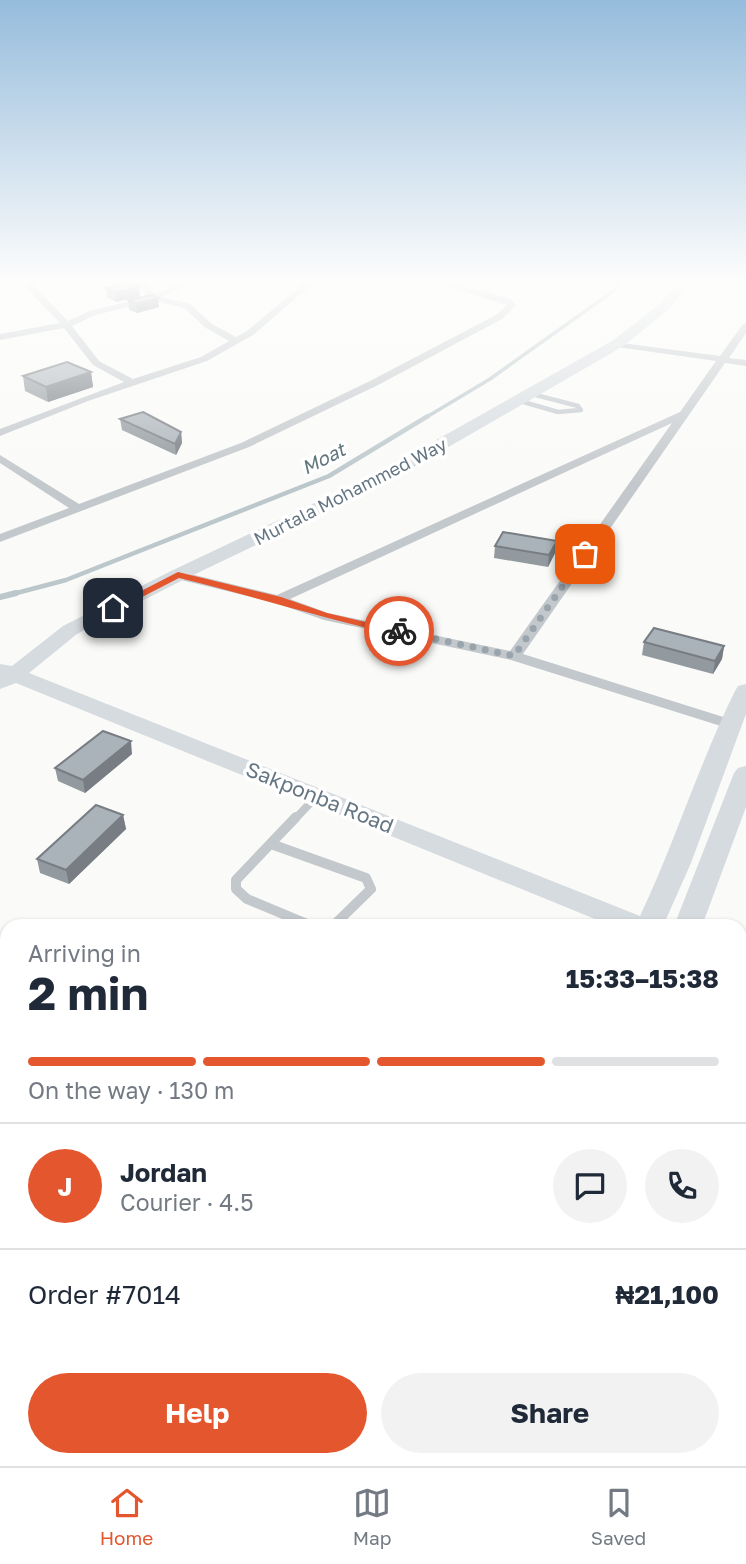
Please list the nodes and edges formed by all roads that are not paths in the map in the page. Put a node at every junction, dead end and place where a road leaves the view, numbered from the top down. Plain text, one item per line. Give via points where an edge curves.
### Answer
1 (84, 347) edge
2 (225, 347) edge
3 (441, 347) edge
4 (611, 347) edge
5 (641, 347) edge
6 (730, 347) edge
7 (722, 359) junction
8 (746, 363) edge
9 (133, 383) junction
10 (526, 397) junction
11 (684, 414) junction
12 (0, 432) edge
13 (0, 458) edge
14 (76, 507) junction
15 (0, 538) edge
16 (178, 575) junction
17 (278, 599) junction
18 (514, 656) junction
19 (4, 676) edge
20 (746, 691) edge
21 (730, 724) junction
22 (746, 773) edge
23 (318, 795) junction
24 (271, 844) junction
25 (295, 919) edge
26 (340, 919) edge
27 (622, 919) edge
28 (652, 919) edge
29 (691, 919) edge

1 - 9 street via 96,363
2 - 9 street
3 - 14 street via 245,445
4 - 10 street, Murtala Mohammed Way
5 - 7 street
6 - 7 street
7 - 8 street
7 - 11 street
9 - 12 street
10 - 10 lane via 563,414 581,410 578,406
10 - 16 street, Murtala Mohammed Way via 380,479
11 - 17 street
11 - 18 street
13 - 14 street
14 - 15 street
16 - 17 street
16 - 19 street, Murtala Mohammed Way via 70,630
17 - 18 street via 324,616
18 - 21 street
19 - 23 street, Sakponba Road
20 - 21 street
21 - 28 street
22 - 29 street
23 - 24 lane
23 - 27 street, Sakponba Road
24 - 25 lane via 236,880 236,889 247,899
24 - 26 lane via 370,882 371,889

